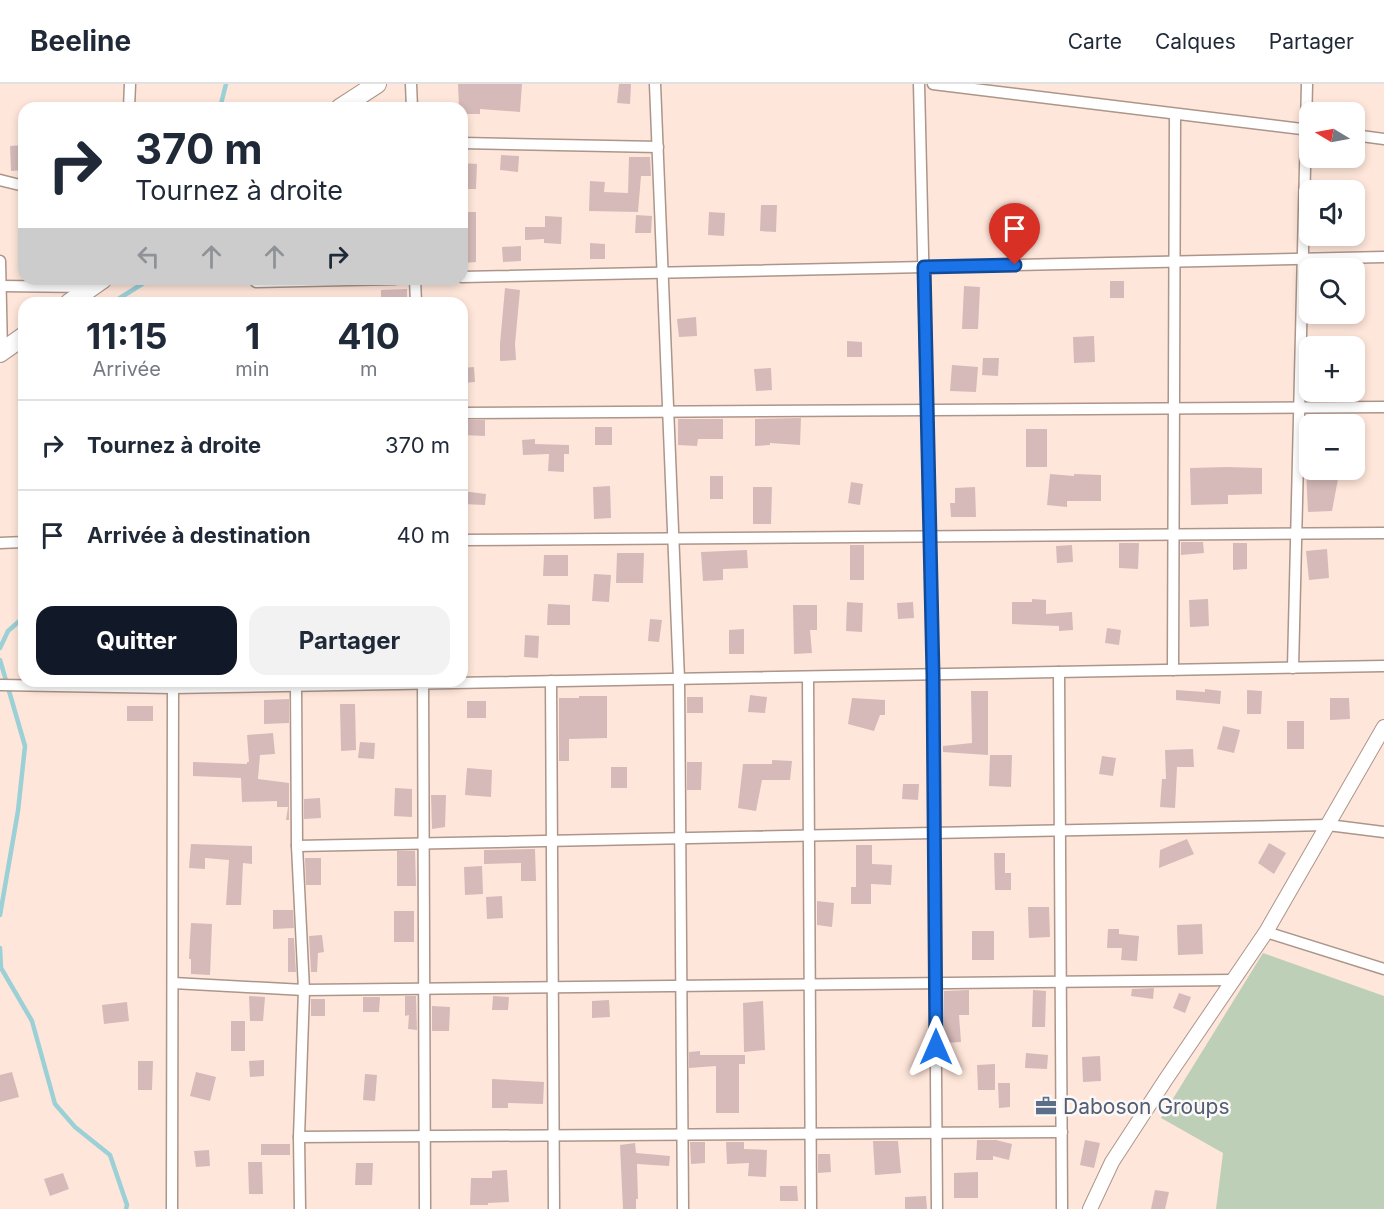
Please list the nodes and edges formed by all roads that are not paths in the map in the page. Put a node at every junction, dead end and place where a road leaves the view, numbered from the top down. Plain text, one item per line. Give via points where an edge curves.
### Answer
1 (129, 84) edge
2 (376, 84) edge
3 (411, 84) edge
4 (655, 84) edge
5 (919, 84) edge
6 (933, 84) edge
7 (1307, 84) edge
8 (129, 102) edge
9 (349, 102) edge
10 (412, 102) edge
11 (1307, 102) edge
12 (1176, 114) junction
13 (1299, 129) edge
14 (1365, 136) edge
15 (1384, 139) edge
16 (468, 143) edge
17 (657, 147) junction
18 (1307, 168) edge
19 (0, 180) edge
20 (18, 184) edge
21 (1384, 257) edge
22 (1303, 258) edge
23 (1344, 258) edge
24 (1299, 259) edge
25 (0, 261) edge
26 (1175, 262) junction
27 (924, 267) junction
28 (663, 273) junction
29 (468, 278) edge
30 (32, 285) edge
31 (94, 285) edge
32 (0, 286) edge
33 (77, 297) edge
34 (1301, 324) edge
35 (18, 340) edge
36 (1, 353) edge
37 (1384, 407) edge
38 (1174, 408) junction
39 (1299, 408) junction
40 (927, 410) junction
41 (668, 412) junction
42 (468, 413) edge
43 (1296, 533) junction
44 (1384, 533) edge
45 (1174, 534) junction
46 (931, 536) junction
47 (674, 538) junction
48 (468, 540) edge
49 (18, 542) edge
50 (0, 543) edge
51 (1384, 666) edge
52 (1293, 668) junction
53 (1173, 670) junction
54 (1059, 672) junction
55 (933, 675) junction
56 (808, 677) junction
57 (680, 679) junction
58 (551, 681) junction
59 (468, 682) edge
60 (0, 685) edge
61 (18, 685) edge
62 (115, 687) edge
63 (234, 687) edge
64 (296, 687) edge
65 (423, 687) edge
66 (173, 688) junction
67 (1384, 727) edge
68 (1328, 825) junction
69 (1060, 831) junction
70 (1384, 832) edge
71 (934, 833) junction
72 (809, 836) junction
73 (681, 838) junction
74 (552, 841) junction
75 (424, 843) junction
76 (297, 846) junction
77 (1266, 932) junction
78 (1384, 969) edge
79 (1233, 980) junction
80 (1061, 982) junction
81 (173, 983) junction
82 (935, 984) junction
83 (810, 985) junction
84 (681, 986) junction
85 (553, 988) junction
86 (424, 989) junction
87 (304, 990) junction
88 (1062, 1131) junction
89 (936, 1132) junction
90 (811, 1133) junction
91 (682, 1134) junction
92 (554, 1135) junction
93 (425, 1136) junction
94 (300, 1137) junction
95 (172, 1209) edge
96 (300, 1209) edge
97 (426, 1209) edge
98 (554, 1209) edge
99 (683, 1209) edge
100 (811, 1209) edge
101 (937, 1209) edge
102 (1062, 1209) edge
103 (1090, 1209) edge

1 - 8 street
2 - 9 main road
3 - 10 street
4 - 17 street
5 - 27 street
6 - 12 street
7 - 11 street
12 - 13 street
12 - 26 street
14 - 15 street
16 - 17 street
17 - 28 street
18 - 22 street
19 - 20 street
21 - 23 street
24 - 26 street
25 - 32 street
26 - 27 street
26 - 38 street
27 - 28 street
27 - 40 street
28 - 29 street
28 - 41 street
30 - 32 street
31 - 33 main road
32 - 36 street
34 - 39 street
35 - 36 main road
37 - 39 street
38 - 39 street
38 - 40 street
38 - 45 street
39 - 43 street
40 - 41 street
40 - 46 street
41 - 42 street
41 - 47 street
43 - 44 street
43 - 45 street
43 - 52 street
45 - 46 street
45 - 53 street
46 - 47 street
46 - 55 street
47 - 48 street
47 - 57 street
49 - 50 street
51 - 52 street
52 - 53 street
53 - 54 street
54 - 55 street
54 - 69 street
55 - 56 street
55 - 71 street
56 - 57 street
56 - 72 street
57 - 58 street
57 - 73 street
58 - 59 street
58 - 74 street
60 - 61 street
62 - 66 street
63 - 66 street
64 - 76 street
65 - 75 street
66 - 81 street
67 - 68 street
68 - 69 street
68 - 70 street
68 - 77 street
69 - 71 street
69 - 80 street
71 - 72 street
71 - 82 street
72 - 73 street
72 - 83 street
73 - 74 street
73 - 84 street
74 - 75 street
74 - 85 street
75 - 76 street
75 - 86 street
76 - 87 street
77 - 78 street
77 - 79 street
79 - 80 street
79 - 103 street via 1112,1162
80 - 82 street
80 - 88 street
81 - 87 street
81 - 95 street
82 - 83 street
82 - 89 street
83 - 84 street
83 - 90 street
84 - 85 street
84 - 91 street
85 - 86 street
85 - 92 street
86 - 87 street
86 - 93 street
87 - 94 street
88 - 89 street
88 - 102 street
89 - 90 street
89 - 101 street
90 - 91 street
90 - 100 street
91 - 92 street
91 - 99 street
92 - 93 street
92 - 98 street
93 - 94 street
93 - 97 street
94 - 96 street

